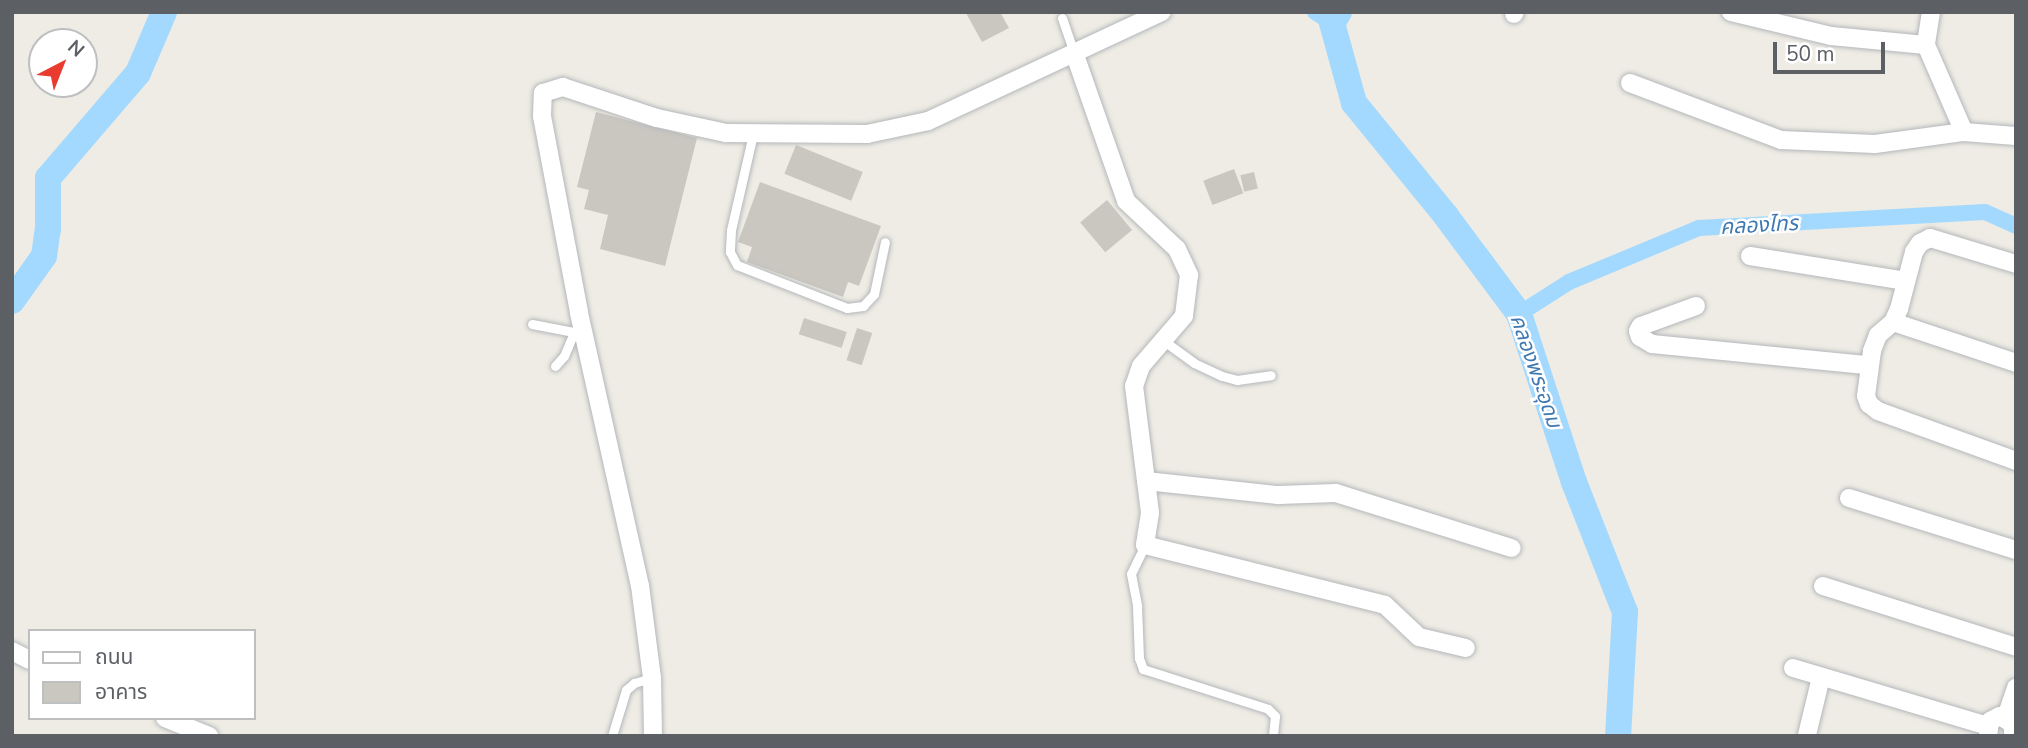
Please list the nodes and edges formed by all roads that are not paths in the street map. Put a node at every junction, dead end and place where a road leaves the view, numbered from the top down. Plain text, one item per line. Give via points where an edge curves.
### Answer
1 (1162, 12) edge
2 (1731, 12) edge
3 (1931, 12) edge
4 (1062, 18) dead end
5 (1926, 45) junction
6 (1075, 55) junction
7 (1630, 83) dead end
8 (1964, 132) junction
9 (753, 134) junction
10 (2016, 136) edge
11 (886, 242) dead end
12 (1750, 256) dead end
13 (2016, 264) edge
14 (1906, 281) junction
15 (1696, 306) dead end
16 (1893, 322) junction
17 (531, 324) dead end
18 (579, 333) junction
19 (1164, 341) junction
20 (2016, 363) edge
21 (1868, 365) junction
22 (555, 366) dead end
23 (1271, 375) dead end
24 (2016, 461) edge
25 (1146, 481) junction
26 (1849, 498) dead end
27 (1145, 545) junction
28 (1512, 548) dead end
29 (2016, 550) edge
30 (1823, 586) dead end
31 (2016, 647) edge
32 (1466, 648) dead end
33 (12, 652) edge
34 (28, 659) edge
35 (1793, 668) dead end
36 (1821, 677) junction
37 (652, 678) junction
38 (2016, 688) edge
39 (2006, 717) junction
40 (170, 720) edge
41 (1987, 731) edge
42 (1807, 735) edge
43 (2014, 735) edge
44 (209, 736) edge
45 (612, 736) edge
46 (653, 736) edge
47 (1273, 736) edge

1 - 6 street
2 - 5 street via 1831,36
3 - 5 street
4 - 6 lane
5 - 8 street
6 - 9 street via 901,129 867,134
6 - 19 street via 1126,201 1185,262 1188,300 1179,325
7 - 8 street via 1781,140 1875,144
8 - 10 street
9 - 11 lane via 731,230 730,252 737,265 847,308 863,306 874,294
9 - 18 street via 657,118 563,87 543,93 542,116
12 - 14 street
13 - 14 street via 1930,238 1914,252
14 - 16 street
15 - 21 street via 1641,326 1640,337 1652,344
16 - 20 street
16 - 21 street via 1878,335
17 - 18 lane
18 - 22 lane
18 - 37 street via 629,530
19 - 23 lane via 1222,376 1237,380
19 - 25 street via 1141,366 1134,386
21 - 24 street via 1866,396 1878,411
25 - 27 street via 1150,513
25 - 28 street via 1278,495 1336,493
26 - 29 street
27 - 32 street via 1385,604 1419,637
27 - 47 lane via 1131,574 1143,669 1268,709 1275,716
30 - 31 street
33 - 34 street
35 - 36 street
36 - 41 street
36 - 42 street
37 - 45 lane via 626,690
37 - 46 street
38 - 39 street
39 - 41 street via 1994,717
39 - 43 street via 2013,724
40 - 44 street

